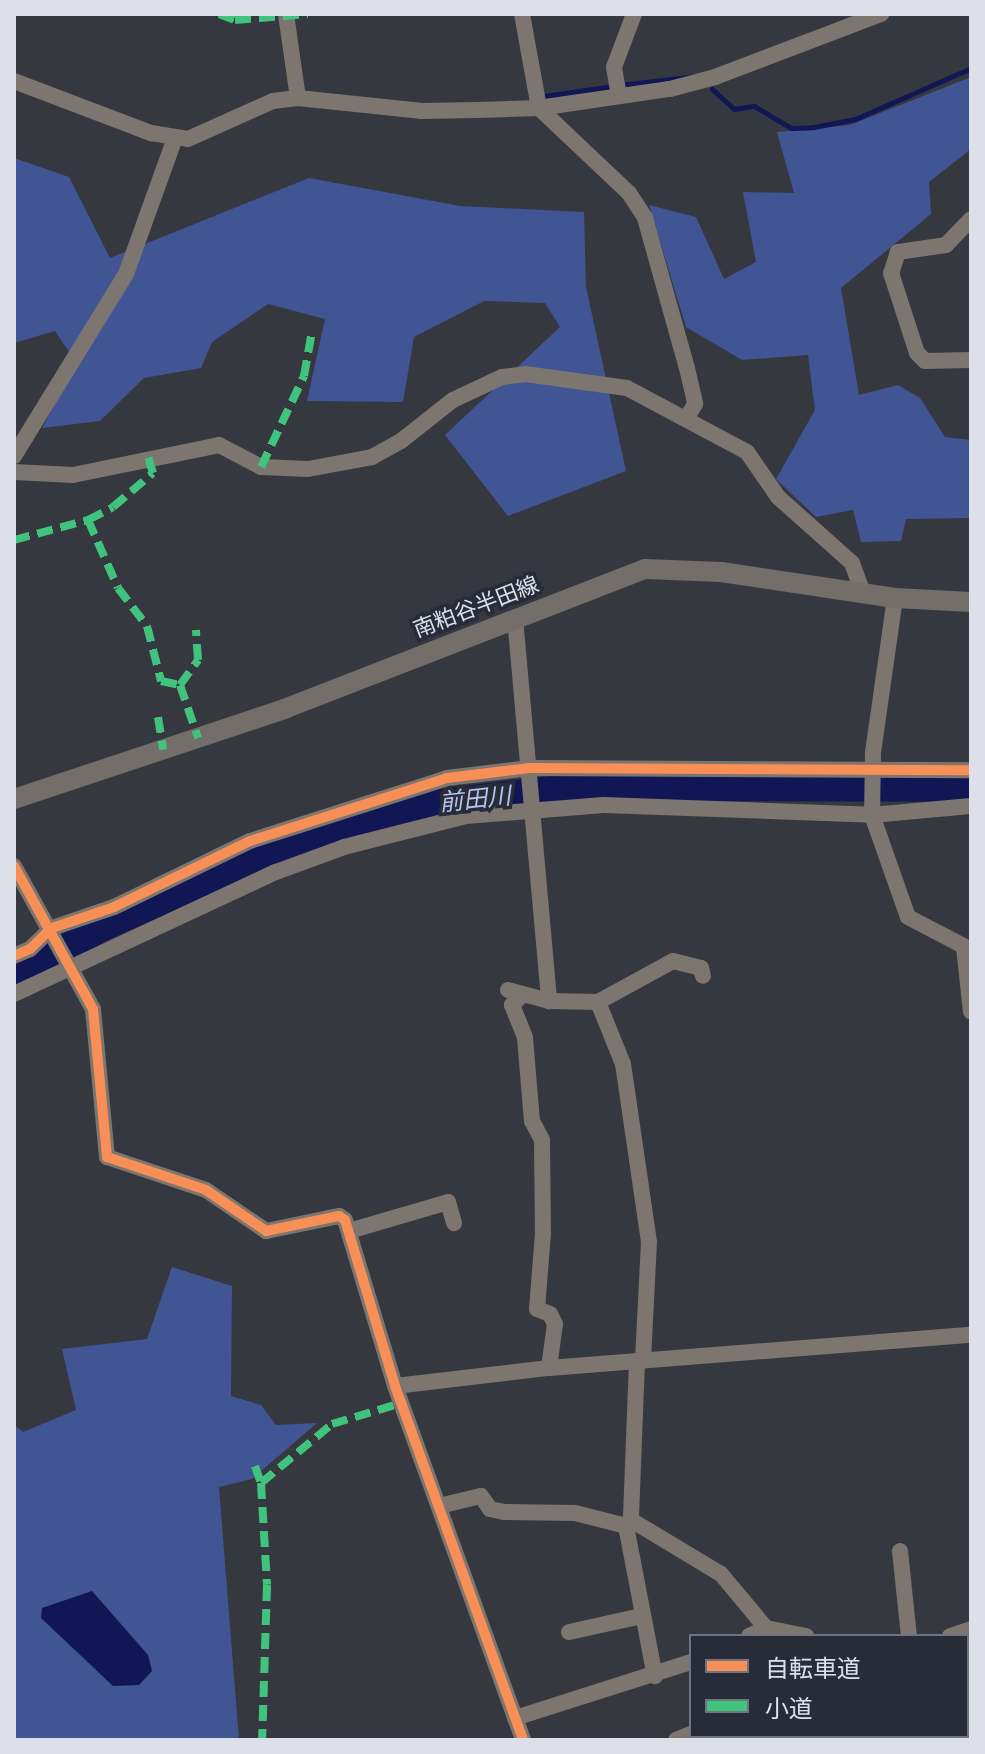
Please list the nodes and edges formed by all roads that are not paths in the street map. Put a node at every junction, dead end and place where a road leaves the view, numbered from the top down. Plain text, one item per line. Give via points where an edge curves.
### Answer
1 (286, 14) edge
2 (522, 14) edge
3 (634, 14) edge
4 (881, 14) edge
5 (14, 81) edge
6 (619, 96) junction
7 (298, 98) junction
8 (539, 108) junction
9 (175, 138) junction
10 (971, 219) edge
11 (971, 360) edge
12 (688, 416) junction
13 (14, 456) edge
14 (14, 472) edge
15 (862, 591) junction
16 (895, 598) junction
17 (971, 602) edge
18 (515, 618) junction
19 (872, 768) junction
20 (971, 770) edge
21 (530, 772) junction
22 (14, 799) edge
23 (971, 806) edge
24 (534, 809) junction
25 (872, 811) junction
26 (14, 866) edge
27 (52, 928) junction
28 (968, 948) edge
29 (14, 956) edge
30 (75, 969) junction
31 (703, 976) dead end
32 (14, 994) edge
33 (549, 1001) junction
34 (598, 1002) junction
35 (971, 1012) edge
36 (454, 1223) dead end
37 (349, 1231) junction
38 (971, 1335) edge
39 (640, 1360) junction
40 (549, 1368) junction
41 (395, 1386) junction
42 (439, 1506) junction
43 (628, 1523) junction
44 (900, 1551) dead end
45 (642, 1616) junction
46 (766, 1628) junction
47 (569, 1632) dead end
48 (753, 1634) edge
49 (796, 1634) edge
50 (909, 1634) edge
51 (689, 1663) edge
52 (655, 1676) junction
53 (515, 1718) junction
54 (523, 1740) edge

1 - 7 street
2 - 8 street
3 - 6 street via 614,67
4 - 6 street via 715,77
5 - 9 street
6 - 8 street
7 - 8 street via 422,111
7 - 9 street via 273,101 211,133
8 - 12 street via 629,193 645,218 695,404
9 - 13 street via 126,274
10 - 11 street via 946,245 898,252 891,273 917,353 925,361
12 - 14 street via 627,388 525,374 502,377 453,400 372,457 308,469 261,467 219,445 73,475
12 - 15 street via 755,459 778,497 852,563
15 - 16 main road, 南粕谷半田線
15 - 18 main road, 南粕谷半田線 via 696,570 645,569
16 - 17 main road, 南粕谷半田線
16 - 19 street
18 - 21 street
18 - 22 main road, 南粕谷半田線 via 284,709
19 - 20 street
19 - 21 street
19 - 25 street
21 - 24 street
21 - 27 street via 447,778 383,795 250,841 114,907
23 - 25 street
24 - 25 street via 604,805
24 - 30 street via 466,816 344,847 126,938
24 - 33 street
25 - 28 street via 908,917
26 - 27 street
27 - 29 street
27 - 30 street
28 - 35 street
30 - 32 street
30 - 37 street via 93,1009 107,1157 206,1190 266,1231 339,1216
31 - 34 street via 701,968 673,961
33 - 34 street
33 - 40 street via 514,993 512,1005 525,1038 532,1121 542,1140 537,1309 550,1314 555,1324
34 - 39 street via 623,1064 649,1242
36 - 37 street via 448,1202
37 - 41 street
38 - 39 street
39 - 40 street
39 - 43 street
40 - 41 street
41 - 42 street
42 - 43 street via 481,1496 490,1509 526,1515 575,1513
42 - 53 street
43 - 45 street
43 - 46 street via 721,1574
44 - 50 street
45 - 47 street
45 - 52 street
46 - 48 street
46 - 49 street
51 - 52 street
52 - 53 street
53 - 54 street

